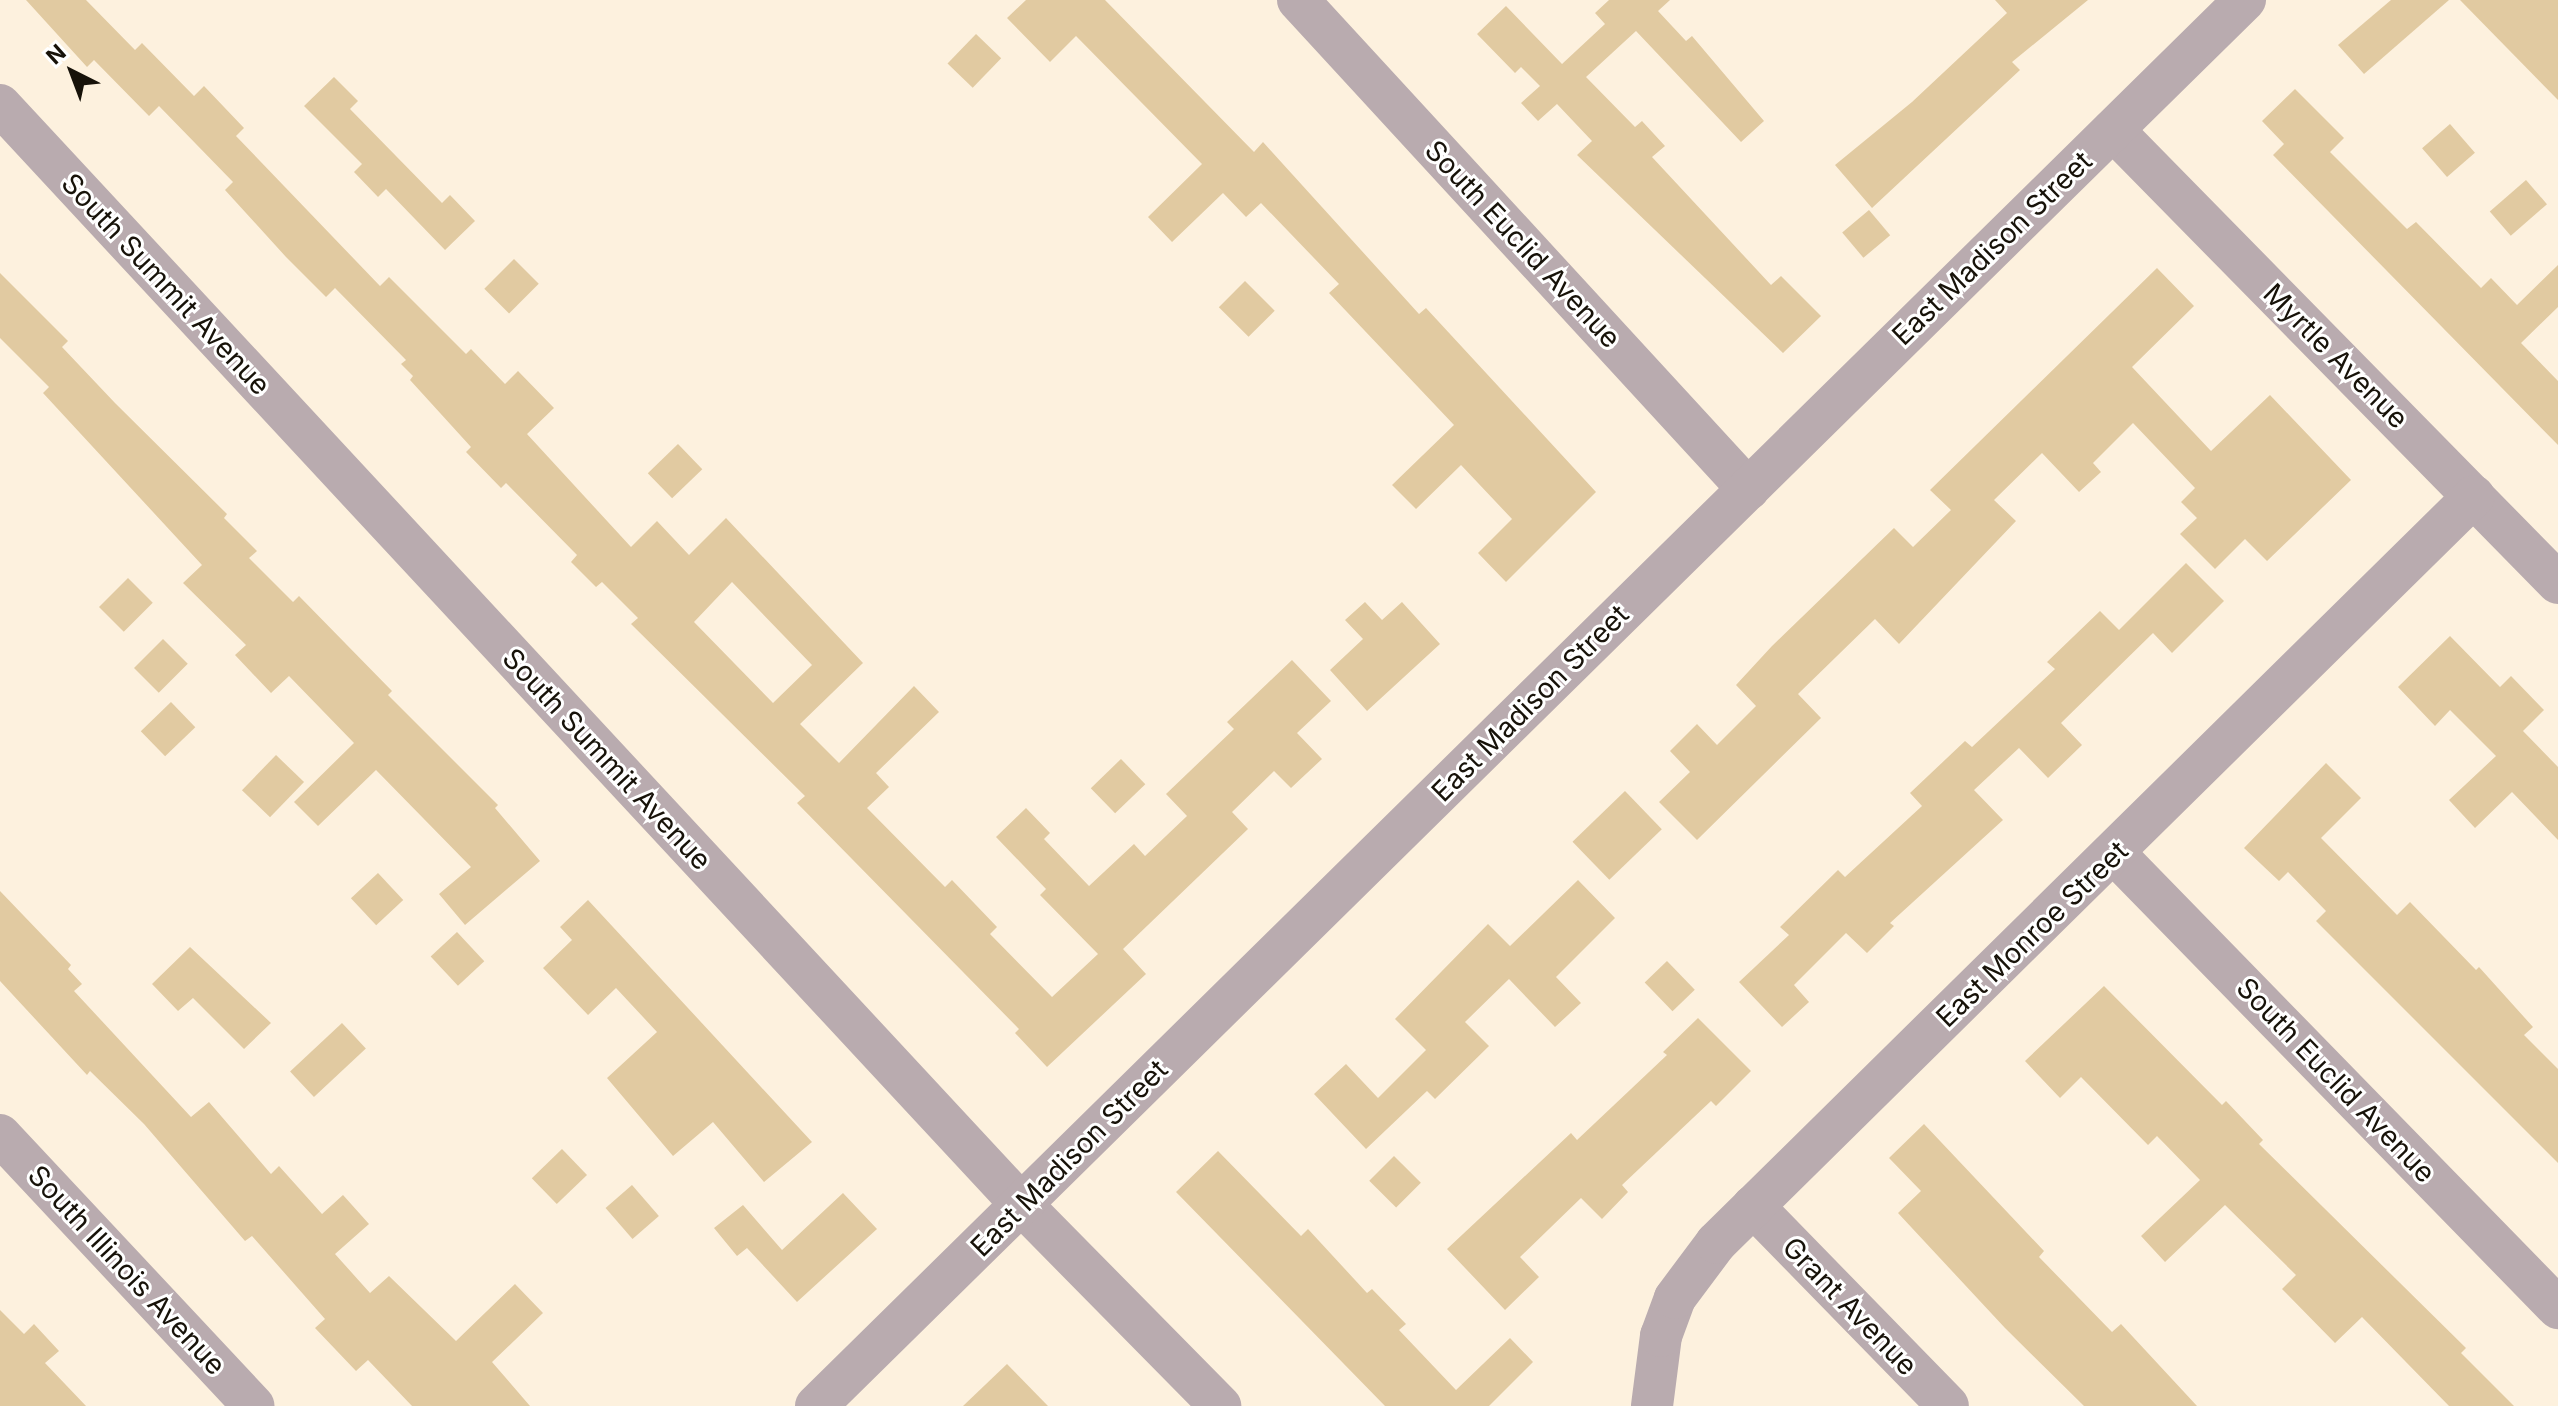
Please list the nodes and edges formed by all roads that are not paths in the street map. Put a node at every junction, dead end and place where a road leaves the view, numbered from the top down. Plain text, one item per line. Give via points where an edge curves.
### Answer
1 (1298, 0) edge
2 (2245, 0) edge
3 (0, 105) edge
4 (2113, 130) junction
5 (1748, 489) junction
6 (2474, 496) junction
7 (2558, 583) edge
8 (2114, 853) junction
9 (0, 1135) edge
10 (1021, 1204) junction
11 (1753, 1206) junction
12 (2558, 1308) edge
13 (254, 1406) edge
14 (816, 1406) edge
15 (1220, 1406) edge
16 (1652, 1406) edge
17 (1948, 1406) edge

1 - 5 street, South Euclid Avenue
2 - 4 street, East Madison Street
3 - 10 street, South Summit Avenue
4 - 5 street, East Madison Street
4 - 6 street, Myrtle Avenue
5 - 10 street, East Madison Street
6 - 7 street, Myrtle Avenue
6 - 8 street, East Monroe Street
8 - 11 street, East Monroe Street
8 - 12 street, South Euclid Avenue
9 - 13 street, South Illinois Avenue
10 - 14 street, East Madison Street
10 - 15 street, South Summit Avenue
11 - 16 street, East Monroe Street via 1691,1272 1675,1298 1661,1336
11 - 17 street, Grant Avenue

